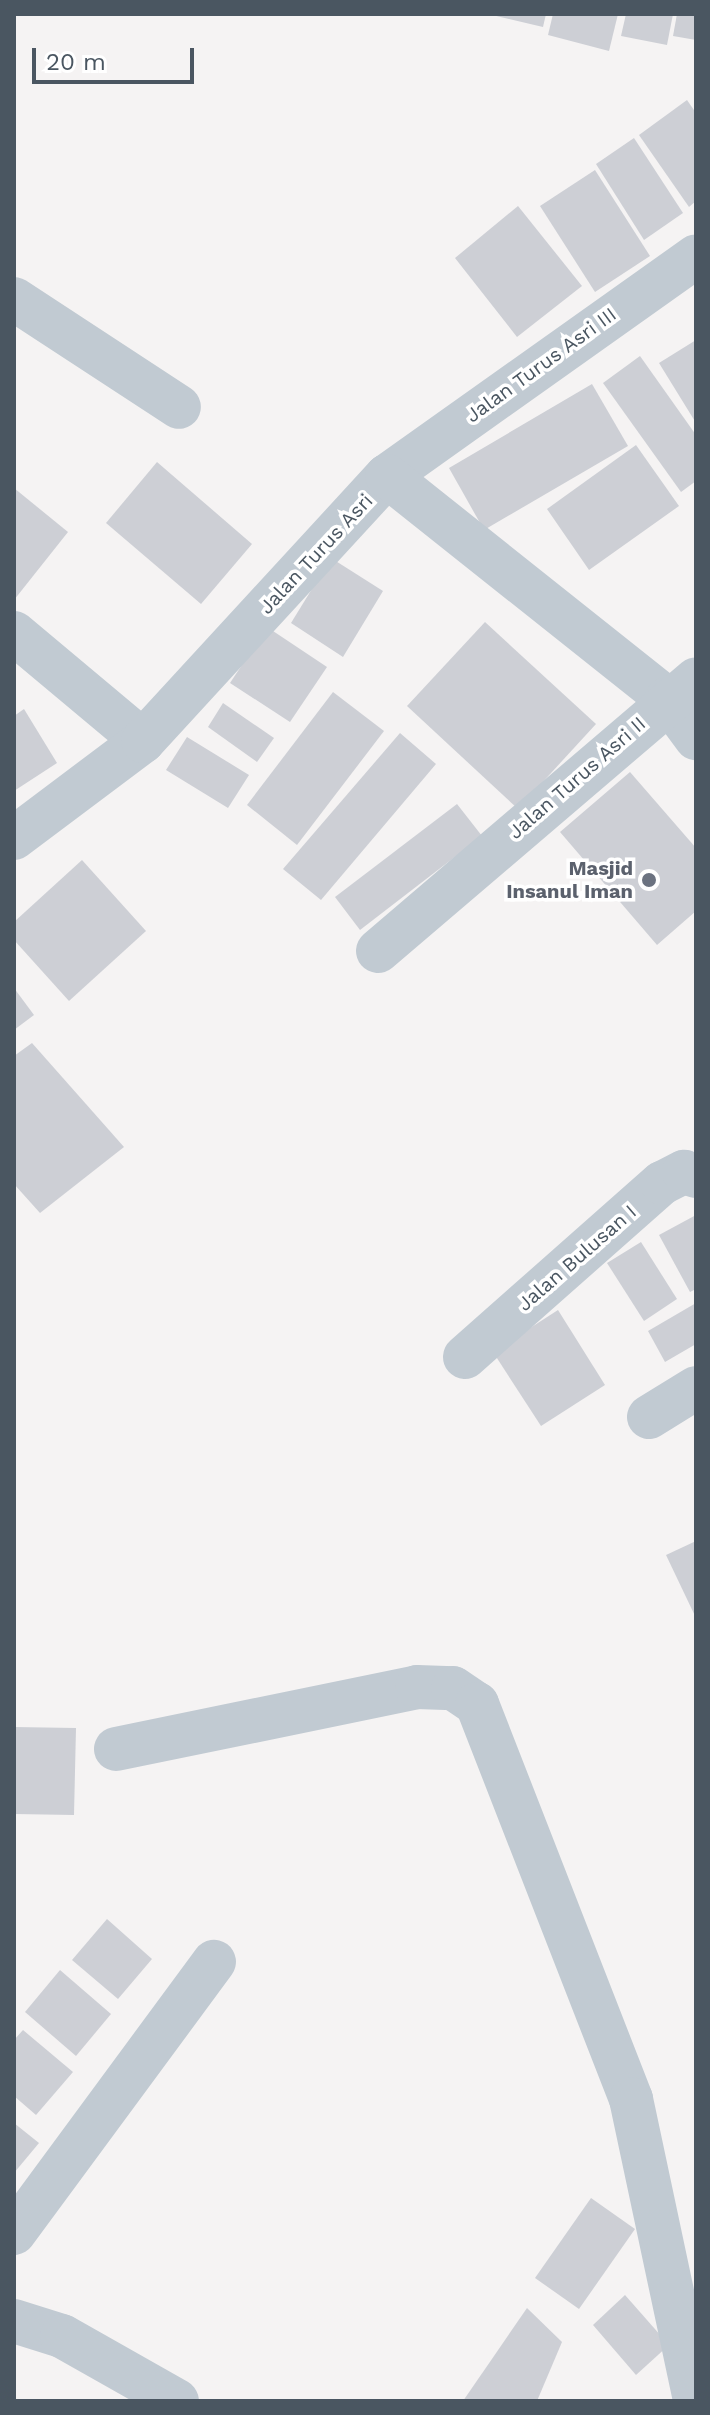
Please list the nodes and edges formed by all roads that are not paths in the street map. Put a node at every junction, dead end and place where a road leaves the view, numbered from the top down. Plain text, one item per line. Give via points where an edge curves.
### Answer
1 (696, 256) edge
2 (14, 299) edge
3 (179, 407) dead end
4 (387, 476) junction
5 (14, 633) edge
6 (681, 689) edge
7 (696, 738) edge
8 (143, 741) junction
9 (14, 838) edge
10 (378, 951) dead end
11 (696, 1176) edge
12 (465, 1357) dead end
13 (696, 1388) edge
14 (649, 1417) dead end
15 (116, 1749) dead end
16 (214, 1962) dead end
17 (14, 2233) edge
18 (14, 2321) edge
19 (177, 2401) edge
20 (695, 2401) edge

1 - 4 street, Jalan Turus Asri III
2 - 3 street
4 - 6 street, Jalan Turus Asri
4 - 8 street, Jalan Turus Asri
5 - 8 street
6 - 7 street, Jalan Turus Asri
6 - 10 street, Jalan Turus Asri II
8 - 9 street, Jalan Turus Asri
11 - 12 street, Jalan Bulusan I via 684,1172 662,1183
13 - 14 street
15 - 20 street via 417,1687 453,1688 477,1704 631,2099
16 - 17 street
18 - 19 street via 62,2336

